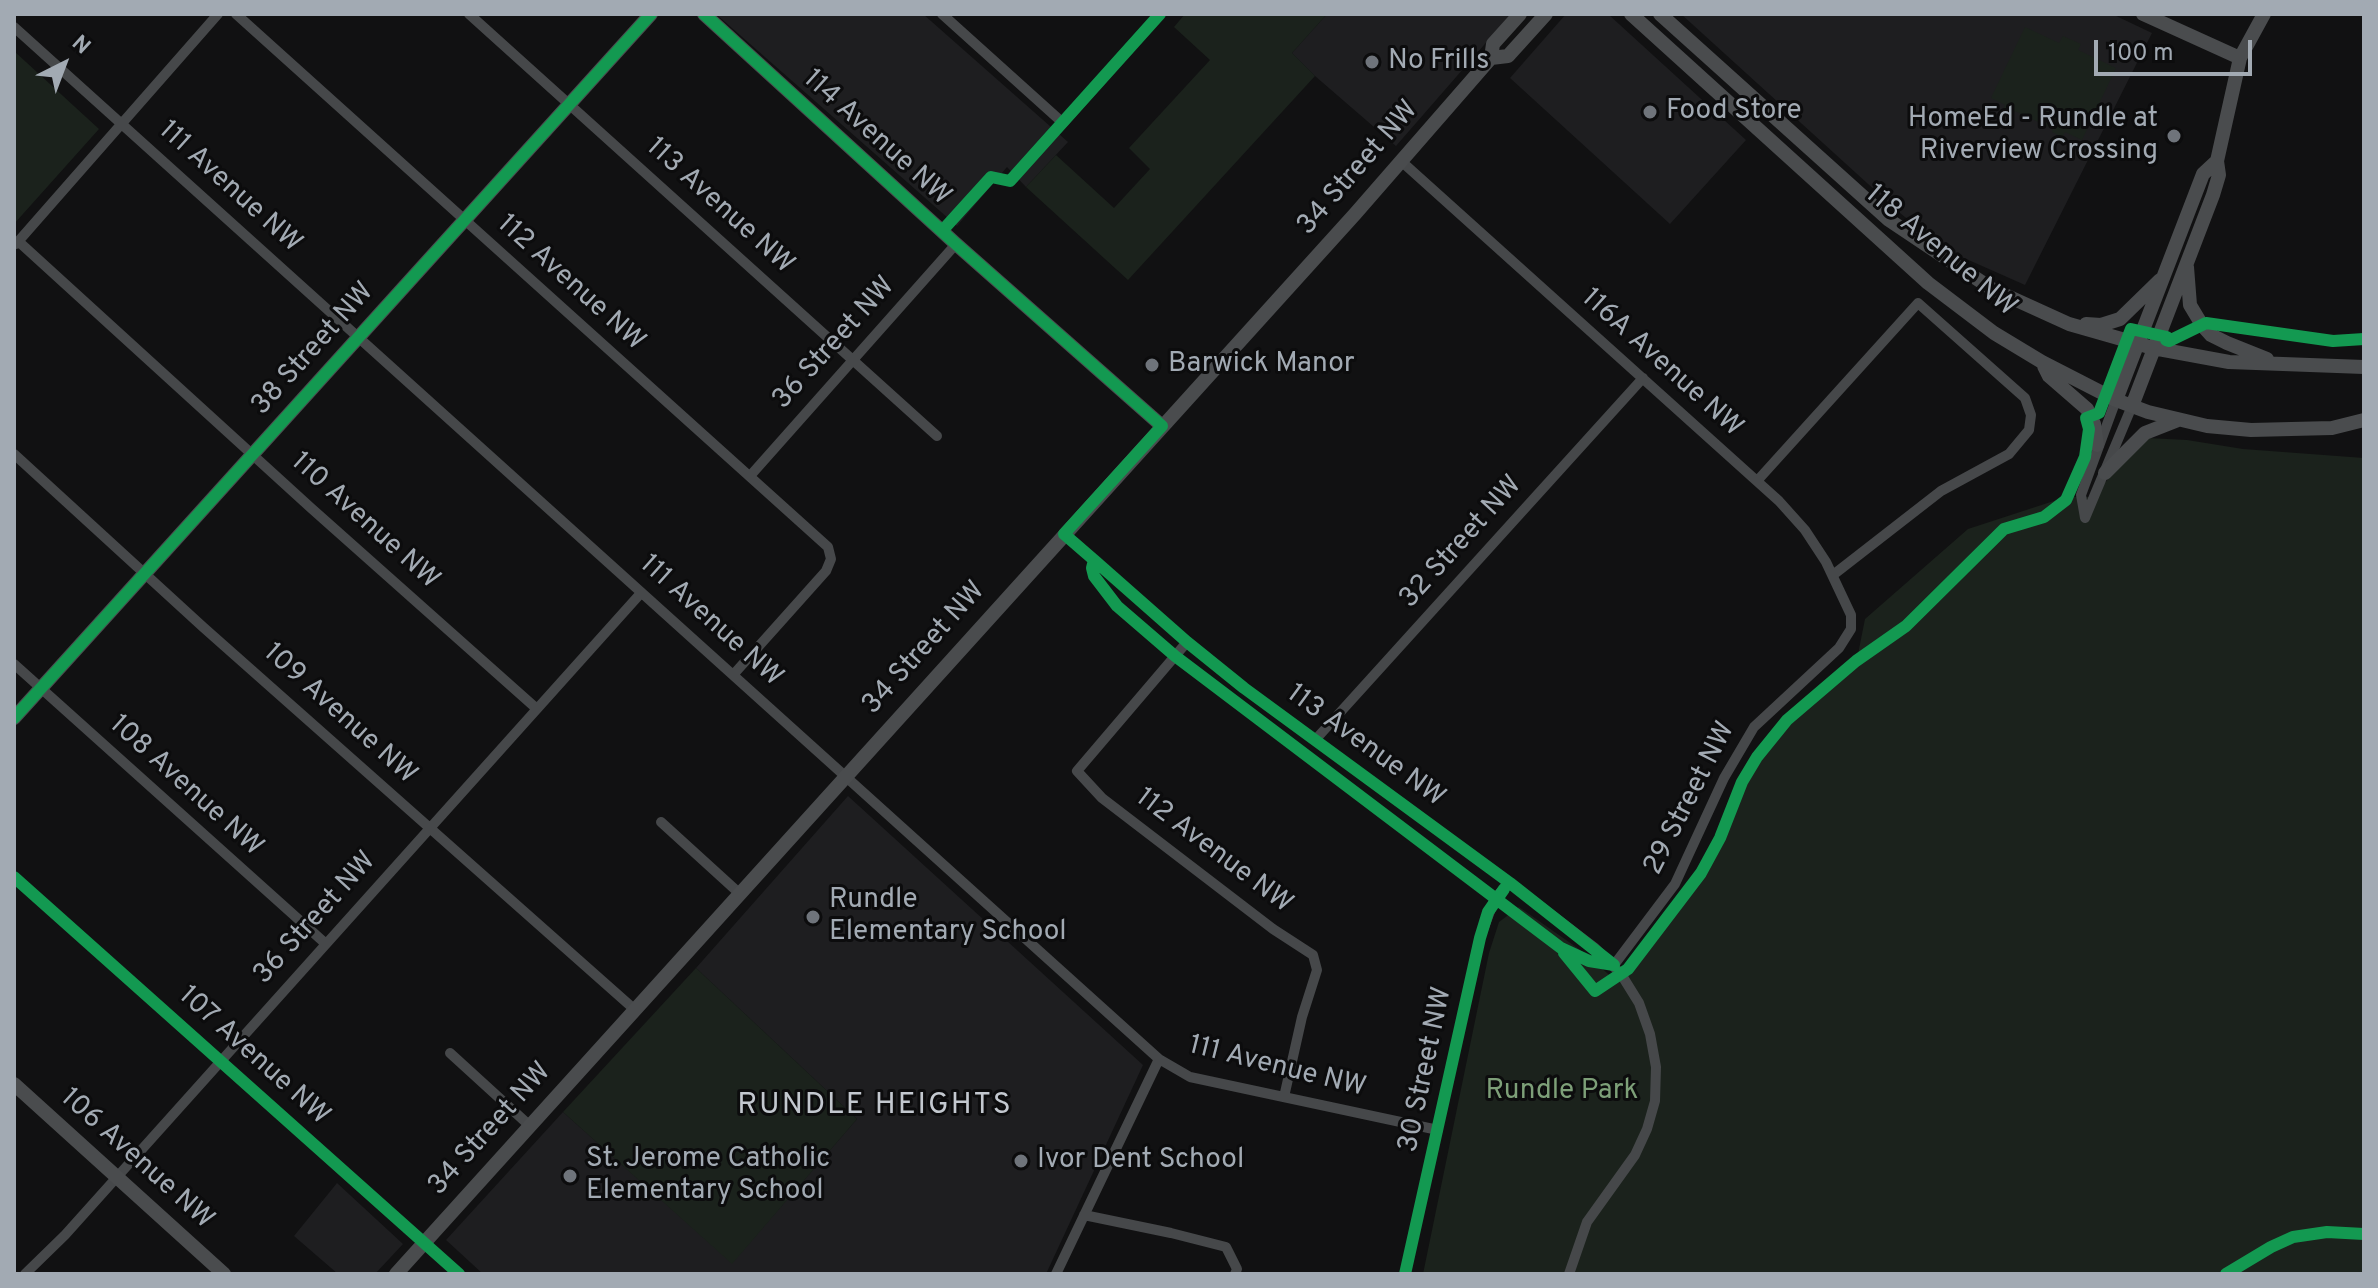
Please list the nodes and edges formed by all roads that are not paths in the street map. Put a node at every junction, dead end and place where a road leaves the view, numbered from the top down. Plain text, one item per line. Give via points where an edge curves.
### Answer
1 (218, 14) edge
2 (236, 14) edge
3 (469, 14) edge
4 (651, 14) edge
5 (704, 14) edge
6 (942, 14) edge
7 (1160, 14) edge
8 (1520, 14) edge
9 (1546, 14) edge
10 (1631, 14) edge
11 (1660, 14) edge
12 (2143, 14) edge
13 (2264, 14) edge
14 (14, 27) edge
15 (1491, 58) junction
16 (2240, 58) junction
17 (569, 104) junction
18 (122, 125) junction
19 (1401, 161) junction
20 (2217, 161) junction
21 (463, 221) junction
22 (16, 243) edge
23 (956, 244) junction
24 (2187, 259) junction
25 (2164, 277) junction
26 (2069, 324) junction
27 (358, 337) junction
28 (2137, 344) junction
29 (2153, 348) junction
30 (854, 359) junction
31 (2042, 362) junction
32 (2282, 364) junction
33 (2364, 367) edge
34 (1643, 378) junction
35 (2116, 400) junction
36 (2132, 406) junction
37 (2178, 420) junction
38 (2364, 420) edge
39 (1162, 426) junction
40 (937, 436) dead end
41 (2097, 445) junction
42 (14, 454) edge
43 (253, 454) junction
44 (2105, 473) junction
45 (750, 476) junction
46 (1757, 481) junction
47 (1064, 534) junction
48 (1094, 560) junction
49 (145, 574) junction
50 (1833, 575) junction
51 (641, 593) junction
52 (1851, 629) joint
53 (1187, 642) junction
54 (1175, 656) junction
55 (14, 664) edge
56 (733, 675) junction
57 (41, 688) junction
58 (537, 709) junction
59 (14, 718) edge
60 (1316, 739) junction
61 (846, 775) junction
62 (661, 822) dead end
63 (430, 828) junction
64 (14, 877) edge
65 (1510, 883) junction
66 (739, 893) junction
67 (1495, 898) junction
68 (326, 944) junction
69 (1614, 965) junction
70 (634, 1009) junction
71 (450, 1053) dead end
72 (1159, 1059) junction
73 (220, 1061) junction
74 (14, 1084) edge
75 (1284, 1097) junction
76 (530, 1126) junction
77 (1438, 1130) junction
78 (117, 1177) junction
79 (1084, 1215) junction
80 (424, 1243) junction
81 (25, 1274) edge
82 (224, 1274) edge
83 (396, 1274) edge
84 (459, 1274) edge
85 (1056, 1274) edge
86 (1235, 1274) edge
87 (1405, 1274) edge
88 (1569, 1274) edge

1 - 18 street
2 - 21 street, 112 Avenue NW
3 - 17 street, 113 Avenue NW
4 - 17 street, 38 Street NW
5 - 23 street, 114 Avenue NW
6 - 7 street via 1063,123
8 - 15 street, 34 Street NW via 1493,44
9 - 15 street, 34 Street NW via 1508,56
10 - 31 street, 118 Avenue NW via 1928,283
11 - 26 street, 118 Avenue NW via 1889,220 1992,289
12 - 16 street
13 - 16 street
14 - 18 street, 111 Avenue NW
15 - 19 street, 34 Street NW
16 - 20 street
17 - 21 street, 38 Street NW
17 - 30 street, 113 Avenue NW
18 - 22 street
18 - 27 street, 111 Avenue NW
19 - 34 street, 116A Avenue NW
19 - 39 street, 34 Street NW
20 - 24 street via 2219,175
20 - 25 street via 2203,174
21 - 27 street, 38 Street NW
21 - 45 street, 112 Avenue NW
22 - 43 street, 110 Avenue NW
23 - 30 street, 36 Street NW
23 - 39 street, 114 Avenue NW
24 - 29 street
24 - 32 street via 2190,305 2211,335
25 - 26 street via 2120,319 2101,325
25 - 28 street
26 - 28 street, 118 Avenue NW
27 - 43 street, 38 Street NW
27 - 51 street, 111 Avenue NW
28 - 29 street, 118 Avenue NW
28 - 35 street
29 - 32 street, 118 Avenue NW via 2229,362
29 - 36 street
30 - 40 street, 113 Avenue NW
30 - 45 street, 36 Street NW
31 - 35 street, 118 Avenue NW
31 - 41 street via 2049,376 2087,409
32 - 33 street, 118 Avenue NW
34 - 46 street, 116A Avenue NW
34 - 60 street, 32 Street NW
35 - 36 street, 118 Avenue NW
35 - 41 street
36 - 37 street, 118 Avenue NW
36 - 44 street
37 - 38 street, 118 Avenue NW via 2251,430 2332,428
37 - 44 street via 2145,433
39 - 47 street, 34 Street NW
41 - 44 street via 2081,495 2085,518
42 - 49 street, 109 Avenue NW
43 - 49 street, 38 Street NW
43 - 58 street, 110 Avenue NW
45 - 56 street, 112 Avenue NW via 828,547 831,559
46 - 50 street, 116A Avenue NW via 1805,530
46 - 50 street via 1918,303 2025,398 2029,430 2009,454 1941,491
47 - 48 street, 113 Avenue NW
47 - 61 street, 34 Street NW
48 - 53 street, 113 Avenue NW
48 - 54 street, 113 Avenue NW via 1094,576 1117,606
49 - 57 street, 38 Street NW
49 - 63 street, 109 Avenue NW
50 - 52 street, 116A Avenue NW via 1848,606
51 - 56 street, 111 Avenue NW
51 - 58 street, 36 Street NW
52 - 69 street, 29 Street NW via 1839,648 1754,727 1675,884
53 - 54 street
53 - 60 street, 113 Avenue NW
54 - 67 street, 113 Avenue NW
54 - 75 street, 112 Avenue NW via 1077,771 1102,798 1313,955 1317,970
55 - 57 street, 108 Avenue NW
56 - 61 street, 111 Avenue NW
57 - 59 street, 38 Street NW
57 - 68 street, 108 Avenue NW
58 - 63 street, 36 Street NW
60 - 65 street, 113 Avenue NW
61 - 66 street, 34 Street NW
61 - 72 street, 111 Avenue NW
62 - 66 street
63 - 68 street, 36 Street NW
63 - 70 street, 109 Avenue NW
64 - 73 street, 107 Avenue NW
65 - 67 street, 30 Street NW
65 - 69 street, 113 Avenue NW
66 - 70 street, 34 Street NW
67 - 77 street, 30 Street NW via 1480,938
68 - 73 street, 36 Street NW
69 - 88 street, 113 Avenue NW via 1639,1003 1650,1034 1655,1101 1635,1155 1587,1222
70 - 76 street, 34 Street NW
71 - 76 street
72 - 75 street, 111 Avenue NW via 1190,1077
72 - 79 street
73 - 78 street, 36 Street NW
73 - 80 street, 107 Avenue NW
74 - 78 street, 106 Avenue NW
75 - 77 street, 111 Avenue NW
76 - 80 street, 34 Street NW
77 - 87 street, 30 Street NW
78 - 81 street, 36 Street NW
78 - 82 street, 106 Avenue NW
79 - 85 street
79 - 86 street via 1214,1242 1226,1247
80 - 83 street, 34 Street NW
80 - 84 street, 107 Avenue NW

